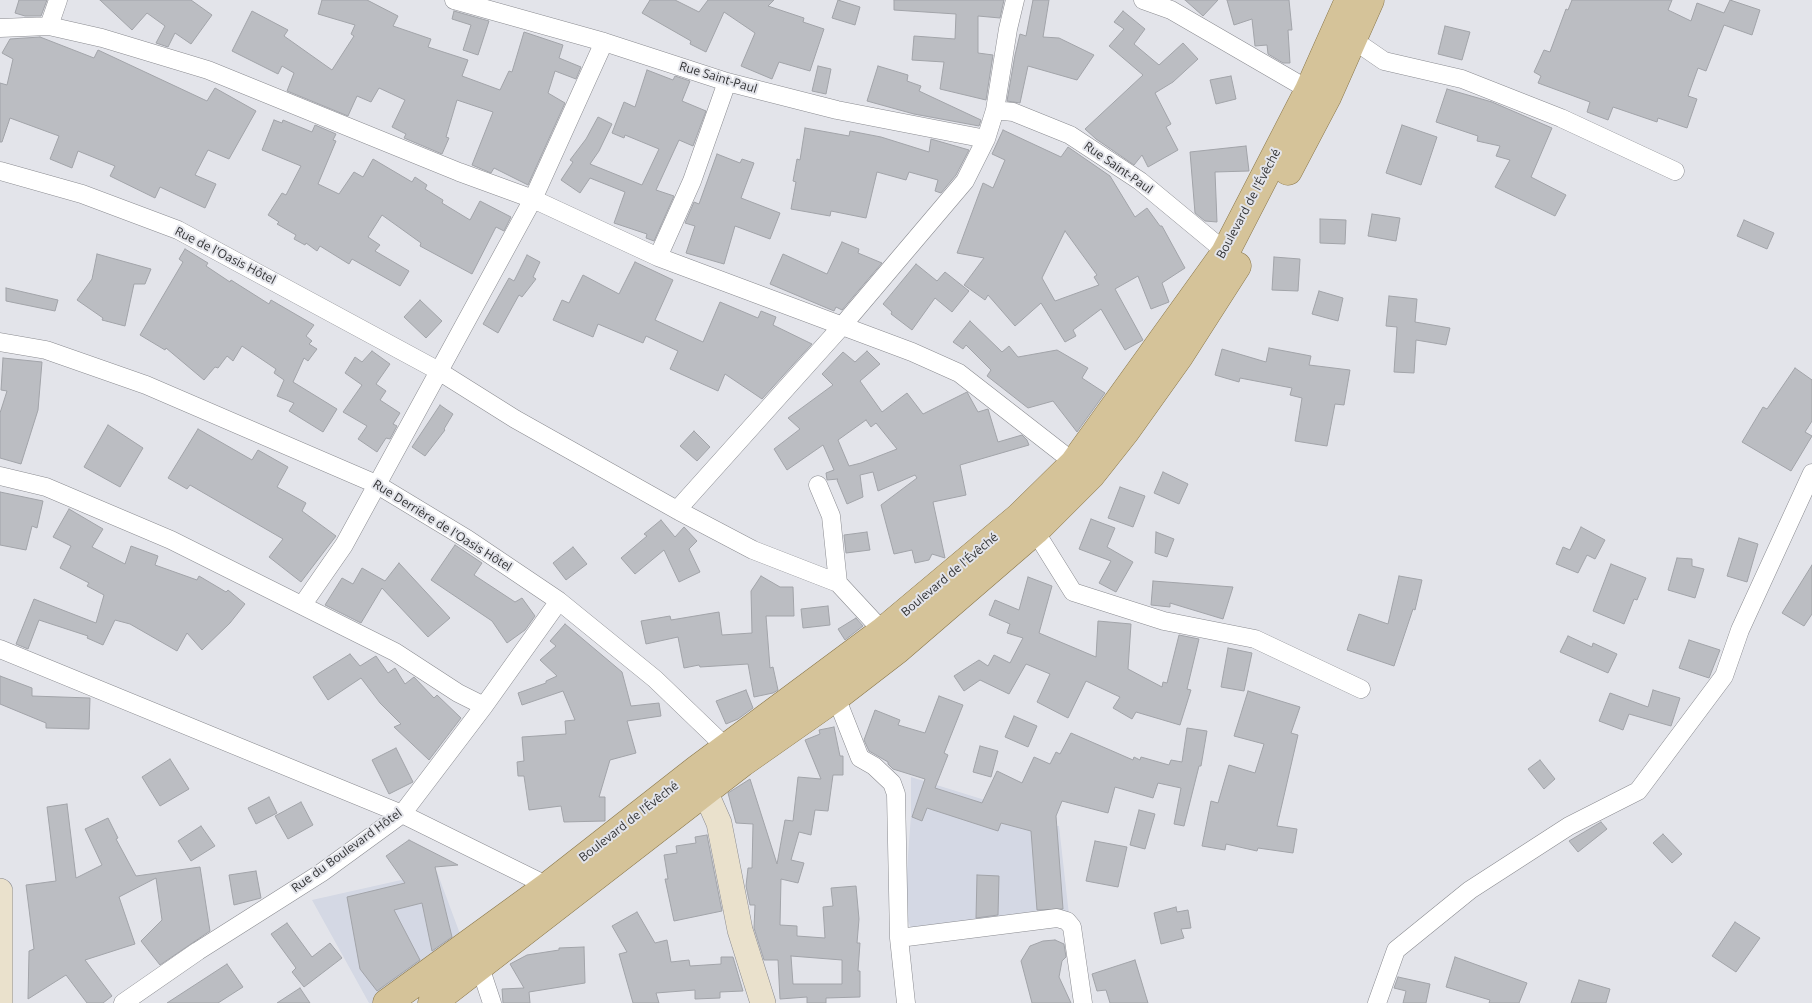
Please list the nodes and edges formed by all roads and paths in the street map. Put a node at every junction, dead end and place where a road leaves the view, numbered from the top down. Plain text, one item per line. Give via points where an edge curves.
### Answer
1 (58, 0) edge
2 (454, 0) edge
3 (1015, 0) edge
4 (1143, 0) edge
5 (1349, 0) edge
6 (1370, 0) edge
7 (49, 26) junction
8 (0, 28) edge
9 (1352, 39) junction
10 (604, 42) junction
11 (727, 82) junction
12 (1309, 90) junction
13 (995, 110) junction
14 (986, 140) junction
15 (0, 171) edge
16 (1675, 171) dead end
17 (533, 198) junction
18 (658, 257) junction
19 (1232, 258) junction
20 (842, 326) junction
21 (0, 342) edge
22 (437, 370) junction
23 (1083, 469) junction
24 (1812, 472) edge
25 (0, 476) edge
26 (376, 484) junction
27 (818, 485) dead end
28 (677, 510) junction
29 (1036, 531) junction
30 (838, 583) junction
31 (559, 602) junction
32 (303, 604) junction
33 (890, 640) junction
34 (0, 649) edge
35 (1361, 689) dead end
36 (836, 696) junction
37 (484, 706) junction
38 (734, 755) junction
39 (701, 781) junction
40 (402, 814) junction
41 (548, 886) junction
42 (0, 891) edge
43 (899, 938) junction
44 (473, 956) junction
45 (0, 1003) edge
46 (123, 1003) edge
47 (387, 1003) edge
48 (432, 1003) edge
49 (492, 1003) edge
50 (763, 1003) edge
51 (906, 1003) edge
52 (1083, 1003) edge
53 (1377, 1003) edge

1 - 7 street
2 - 10 street, Rue Saint-Paul
3 - 13 street
4 - 12 street via 1171,10
5 - 12 main road, Boulevard de l'Évêché
6 - 9 main road, Boulevard de l'Évêché
7 - 8 street
7 - 17 street via 102,38 208,70 459,172
9 - 16 street via 1384,61 1462,79 1561,118
9 - 19 main road, Boulevard de l'Évêché via 1328,98
10 - 11 street, Rue Saint-Paul
10 - 17 street
11 - 14 street, Rue Saint-Paul via 837,110
11 - 18 street via 692,181
12 - 19 main road, Boulevard de l'Évêché
13 - 14 street
13 - 19 street, Rue Saint-Paul via 1013,112 1070,135 1140,181
14 - 20 street via 965,181
15 - 22 street, Rue de l'Oasis Hôtel via 82,194 178,230
17 - 18 street
17 - 22 street
18 - 20 street
19 - 23 main road, Boulevard de l'Évêché via 1180,355
20 - 23 street via 959,373
20 - 28 street
21 - 26 street, Rue Derrière de l'Oasis Hôtel via 46,350 146,385
22 - 26 street
22 - 28 street, Rue de l'Oasis Hôtel via 515,419
23 - 29 main road, Boulevard de l'Évêché
23 - 33 main road, Boulevard de l'Évêché via 1019,517
24 - 53 street via 1740,630 1724,676 1638,791 1569,826 1470,890 1396,950
25 - 32 street via 46,486 171,540
26 - 31 street, Rue Derrière de l'Oasis Hôtel via 467,539
26 - 32 street via 344,545
27 - 30 street via 831,516
28 - 30 street, Rue de l'Oasis Hôtel via 753,550
29 - 33 main road, Boulevard de l'Évêché
29 - 35 street via 1073,592 1164,621 1255,639
30 - 33 street
31 - 37 street, Rue du Boulevard Hôtel
31 - 38 street, Rue Derrière de l'Oasis Hôtel via 655,679
32 - 37 street via 395,652
33 - 36 main road, Boulevard de l'Évêché
33 - 38 main road, Boulevard de l'Évêché
34 - 40 street
36 - 38 main road, Boulevard de l'Évêché
36 - 43 street via 860,758 892,783 896,794
37 - 40 street, Rue du Boulevard Hôtel
38 - 39 main road, Boulevard de l'Évêché
39 - 41 main road, Boulevard de l'Évêché
39 - 44 main road, Boulevard de l'Évêché
39 - 50 street via 719,822 740,930
40 - 41 street
40 - 46 street, Rue du Boulevard Hôtel via 320,874
41 - 44 main road, Boulevard de l'Évêché
42 - 45 street
43 - 51 street
43 - 52 street via 1057,918 1066,921 1072,927
44 - 47 main road, Boulevard de l'Évêché
44 - 48 main road, Boulevard de l'Évêché
44 - 49 street

